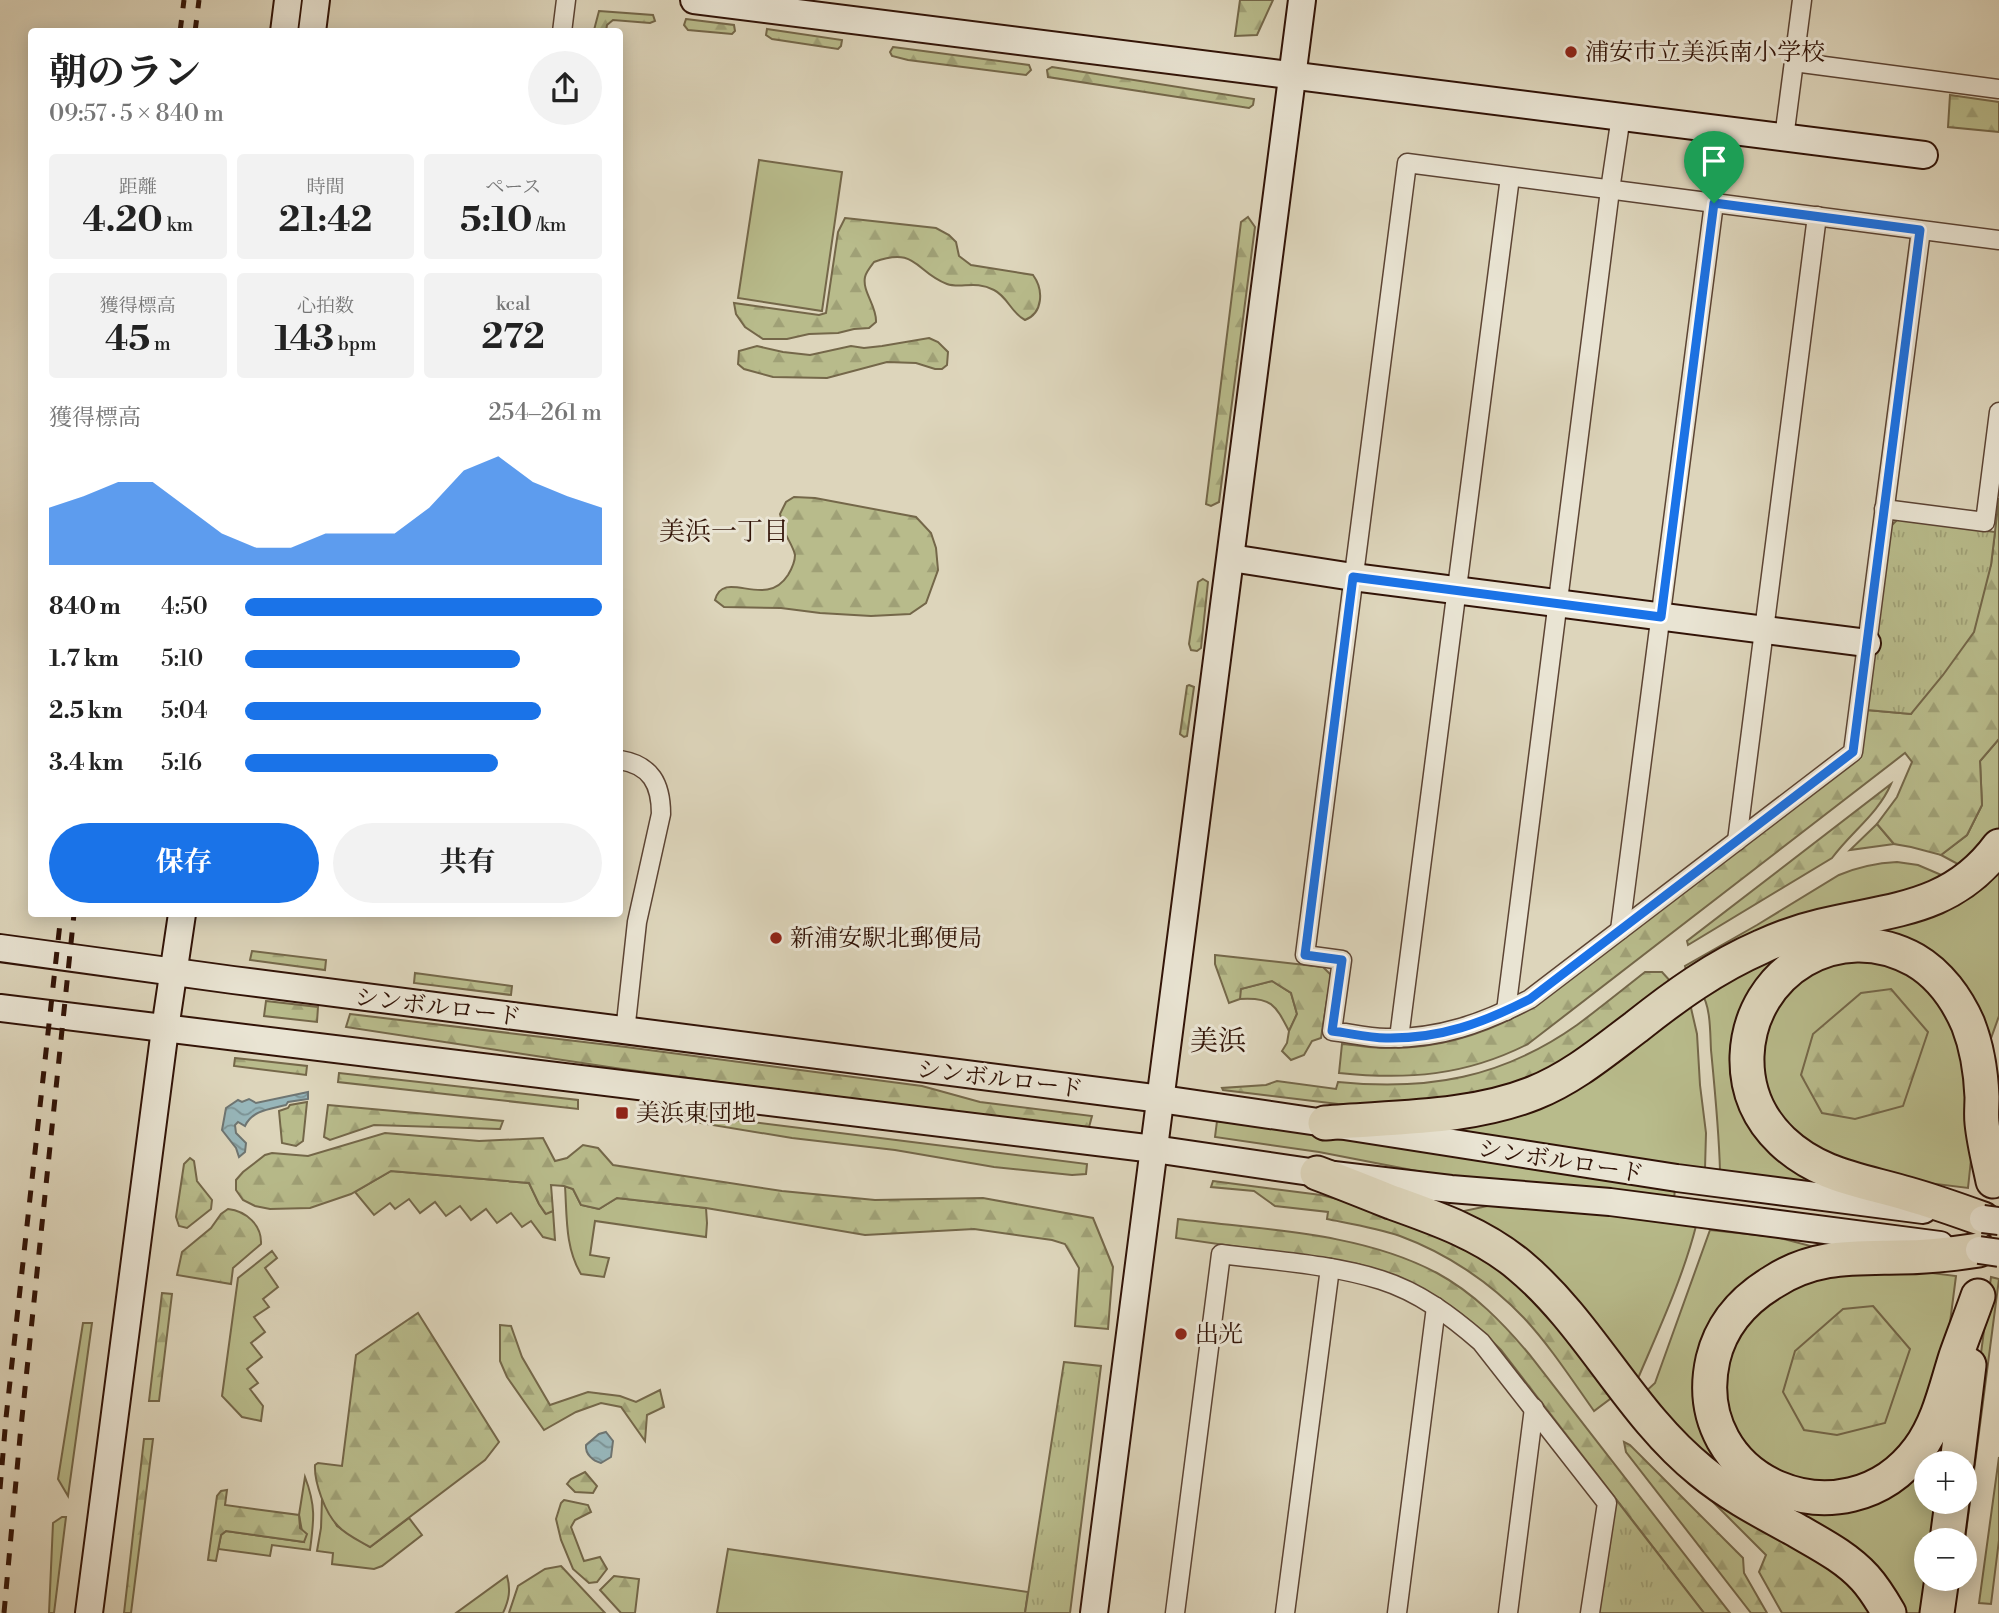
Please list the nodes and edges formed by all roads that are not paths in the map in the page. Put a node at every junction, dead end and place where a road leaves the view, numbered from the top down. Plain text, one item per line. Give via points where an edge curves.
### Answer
1 (288, 0) edge
2 (316, 0) edge
3 (566, 0) edge
4 (694, 0) edge
5 (1302, 0) edge
6 (1802, 0) edge
7 (284, 28) edge
8 (312, 28) edge
9 (562, 28) edge
10 (1794, 62) junction
11 (1292, 75) junction
12 (1999, 89) edge
13 (1621, 116) junction
14 (1784, 138) junction
15 (1924, 155) dead end
16 (1510, 177) junction
17 (1609, 190) junction
18 (1714, 203) junction
19 (1817, 216) junction
20 (1920, 230) junction
21 (1999, 240) edge
22 (1999, 412) edge
23 (1884, 509) junction
24 (1231, 558) junction
25 (1353, 577) junction
26 (1457, 590) junction
27 (1559, 603) junction
28 (1661, 617) junction
29 (1764, 630) junction
30 (1867, 643) junction
31 (623, 761) edge
32 (1737, 841) junction
33 (1999, 846) edge
34 (183, 917) edge
35 (1620, 930) junction
36 (0, 948) edge
37 (174, 973) junction
38 (0, 1008) edge
39 (1506, 1011) junction
40 (165, 1029) junction
41 (625, 1032) junction
42 (1399, 1038) junction
43 (1161, 1099) junction
44 (1325, 1123) junction
45 (1999, 1130) edge
46 (1154, 1149) junction
47 (1317, 1173) junction
48 (1993, 1181) junction
49 (1990, 1236) edge
50 (1330, 1268) junction
51 (1978, 1296) junction
52 (1436, 1307) junction
53 (1534, 1408) junction
54 (1958, 1451) edge
55 (1940, 1591) edge
56 (89, 1613) edge
57 (1094, 1613) edge
58 (1175, 1613) edge
59 (1285, 1613) edge
60 (1397, 1613) edge
61 (1507, 1613) edge
62 (1590, 1613) edge
63 (1889, 1613) edge
64 (1937, 1613) edge

1 - 7 street
2 - 8 street
3 - 9 street
4 - 11 street
5 - 11 street
6 - 10 street
10 - 12 street
10 - 14 street
11 - 13 street
11 - 24 street
13 - 14 street
13 - 17 street
14 - 15 street
16 - 17 street
16 - 25 street via 1406,163
16 - 26 street
17 - 18 street
17 - 27 street
18 - 19 street
18 - 28 street
19 - 20 street
19 - 29 street
20 - 21 street
20 - 23 street
22 - 23 street via 1985,522
23 - 30 street
24 - 25 street
24 - 43 street
25 - 26 street
25 - 42 street via 1305,955 1342,960 1332,1031
26 - 27 street
26 - 42 street
27 - 28 street
27 - 39 street
28 - 29 street
28 - 35 street
29 - 30 street
29 - 32 street
30 - 32 street via 1853,752
31 - 41 street via 649,774 661,800 637,922
32 - 35 street
33 - 44 highway via 1972,876 1933,899 1791,934 1729,962 1565,1078 1534,1093 1472,1109
34 - 37 street
35 - 39 street via 1530,999
36 - 37 street, シンボルロード
37 - 40 street
37 - 41 street, シンボルロード
38 - 40 street, シンボルロード
39 - 42 street via 1462,1029
40 - 46 street, シンボルロード
40 - 56 street
41 - 43 street, シンボルロード
43 - 44 street, シンボルロード
43 - 46 street
44 - 49 street, シンボルロード via 1676,1178
45 - 48 highway
46 - 47 street, シンボルロード
46 - 57 street
47 - 49 street, シンボルロード via 1673,1210
47 - 63 highway via 1454,1225 1518,1264 1558,1303 1685,1459 1722,1488 1848,1562 1876,1590
48 - 49 highway via 1975,1046 1949,990 1928,969 1905,955 1871,946 1838,947 1789,969 1767,991 1748,1047 1748,1083 1770,1128 1796,1153 1828,1172 1910,1194
48 - 51 highway
49 - 51 highway via 1940,1255 1859,1256 1817,1263 1752,1296 1734,1314 1714,1352 1710,1408 1726,1444 1748,1471 1779,1490 1810,1497 1838,1498 1889,1478 1920,1447 1934,1423
50 - 52 street via 1383,1281
50 - 58 street via 1222,1254
50 - 59 street
51 - 54 highway
52 - 53 street via 1481,1342
52 - 60 street
53 - 61 street
53 - 62 street via 1608,1503
55 - 64 highway

